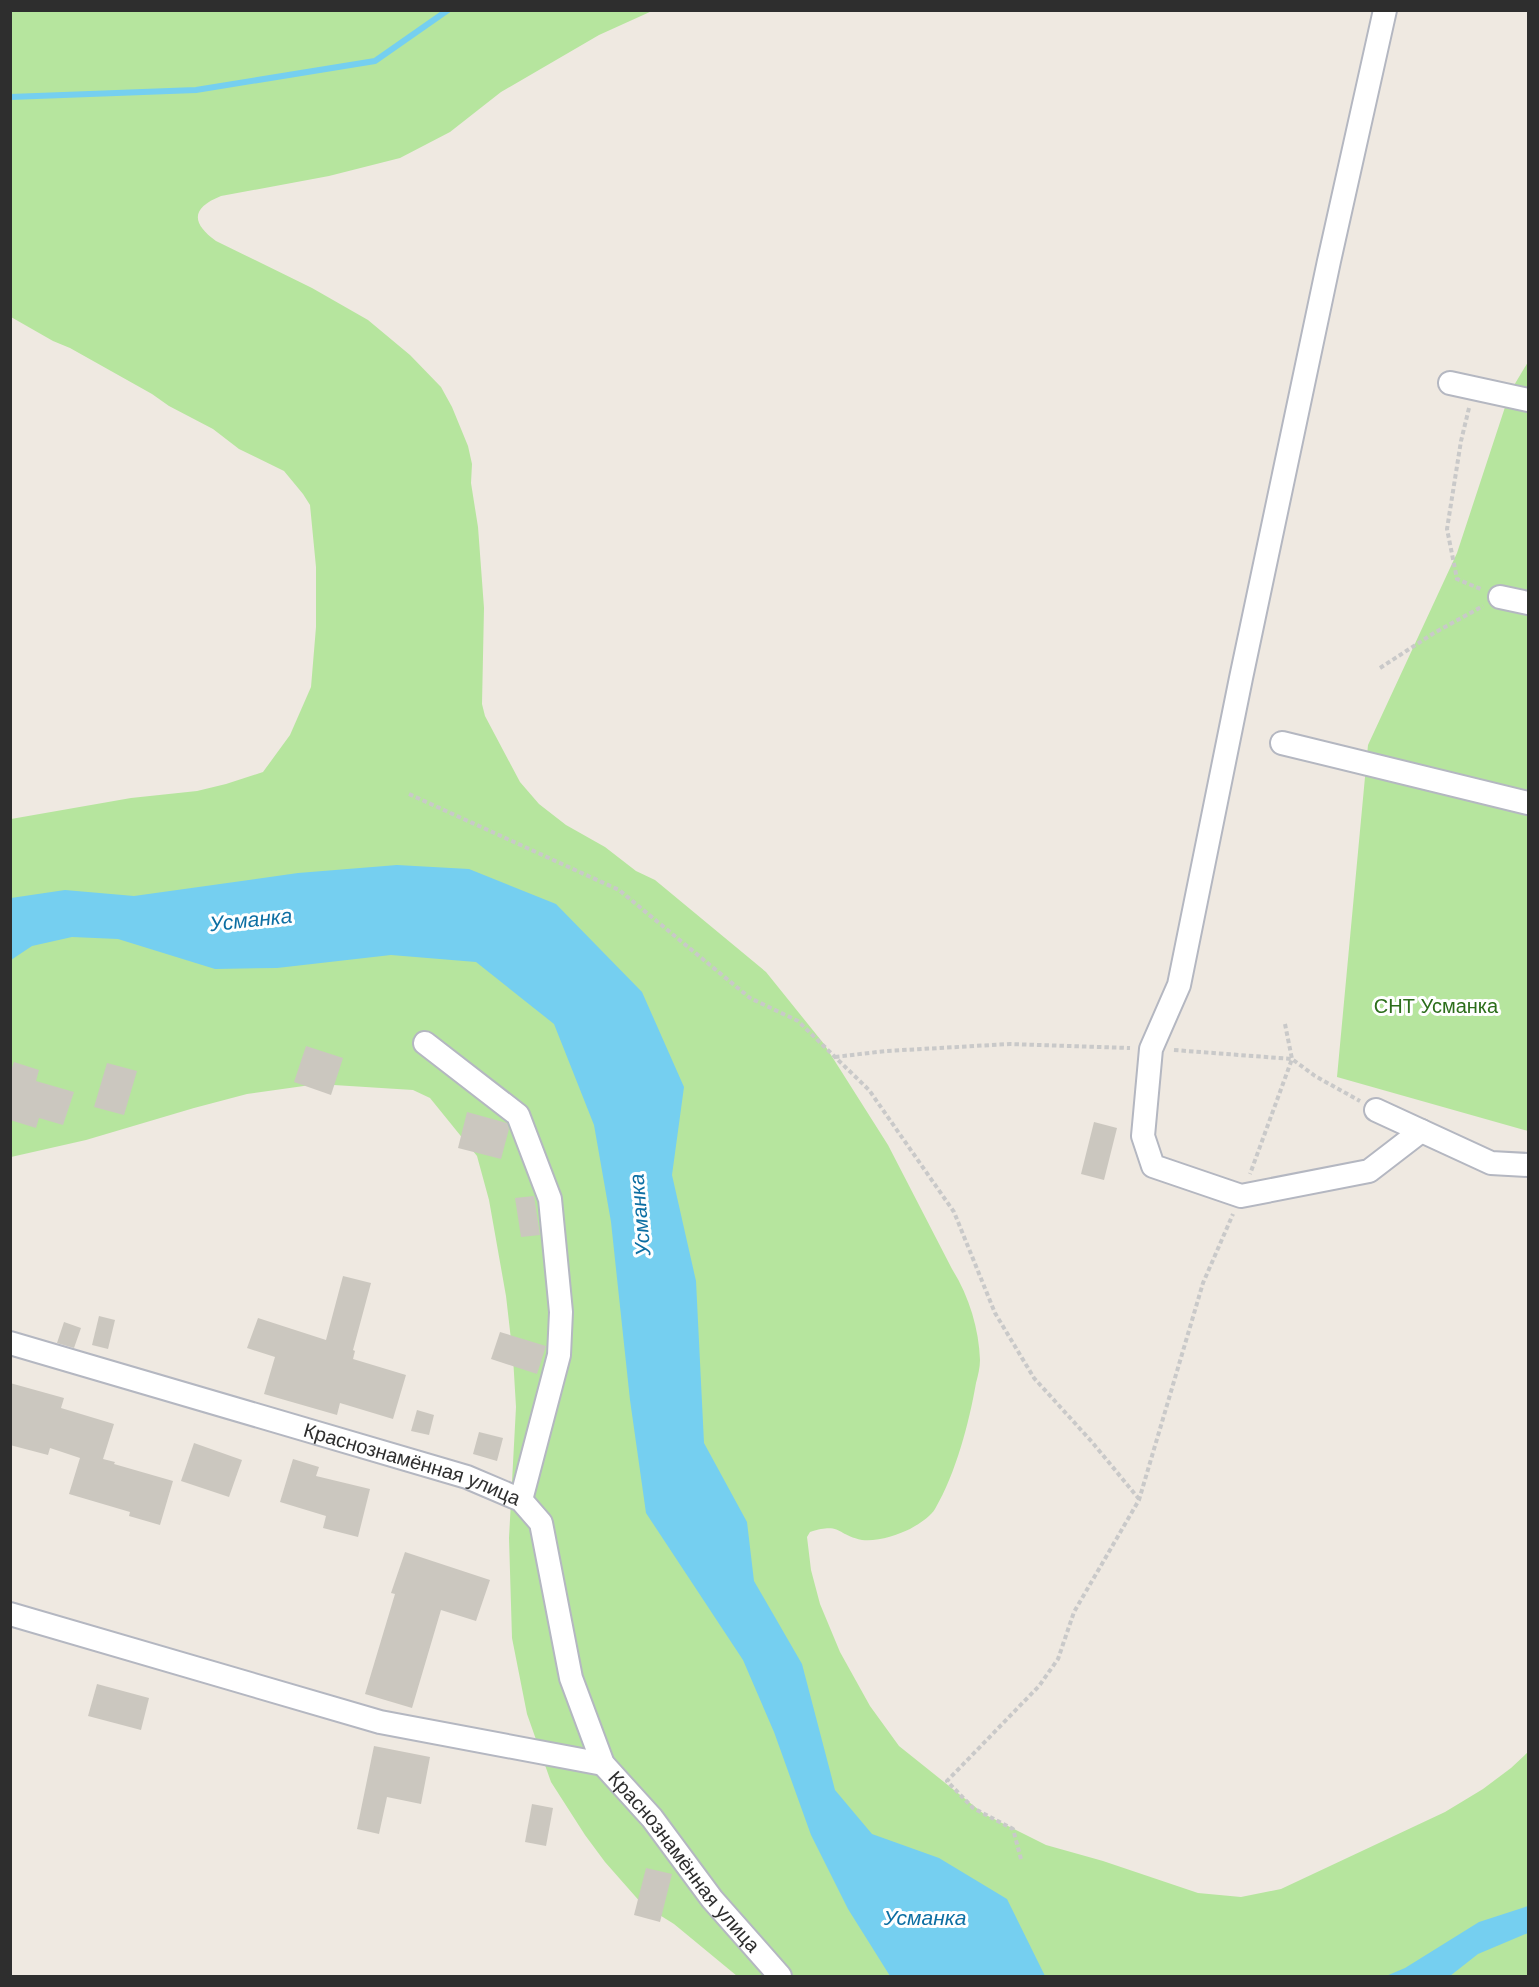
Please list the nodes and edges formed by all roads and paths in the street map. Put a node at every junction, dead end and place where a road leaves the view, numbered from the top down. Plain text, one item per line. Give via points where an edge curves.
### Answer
1 (1385, 10) edge
2 (1450, 383) dead end
3 (1474, 388) junction
4 (1528, 400) edge
5 (1500, 597) junction
6 (1528, 603) edge
7 (1380, 668) dead end
8 (1282, 743) dead end
9 (409, 794) dead end
10 (1528, 803) edge
11 (1285, 1024) dead end
12 (425, 1043) dead end
13 (1151, 1049) junction
14 (835, 1057) junction
15 (1292, 1059) junction
16 (1376, 1110) joint
17 (1421, 1131) junction
18 (1528, 1165) edge
19 (1240, 1196) junction
20 (10, 1343) edge
21 (521, 1500) junction
22 (1139, 1500) junction
23 (10, 1614) edge
24 (603, 1764) junction
25 (1021, 1859) dead end
26 (780, 1977) edge

1 - 13 street via 1179,985
2 - 3 street
3 - 4 street
3 - 5 path via 1447,529 1457,579
5 - 6 street
5 - 7 path
8 - 10 street
9 - 14 path via 619,890 750,998 798,1021
11 - 15 path
12 - 21 street via 518,1115 550,1198 561,1312 559,1355
13 - 14 path via 1010,1044
13 - 15 path
13 - 19 street via 1143,1136 1153,1166
14 - 22 path via 869,1090 954,1212 995,1313 1034,1378
15 - 16 path
15 - 19 path via 1261,1150
16 - 17 street
17 - 18 street via 1491,1163
17 - 19 street via 1369,1171
19 - 22 path via 1203,1283
20 - 21 street, Краснознамённая улица via 467,1477
21 - 24 street, Краснознамённая улица via 541,1523 571,1678
22 - 25 path via 1074,1612 1058,1659 1039,1686 946,1782 973,1808 1013,1829
23 - 24 street via 380,1722
24 - 26 street, Краснознамённая улица via 652,1818 712,1899

